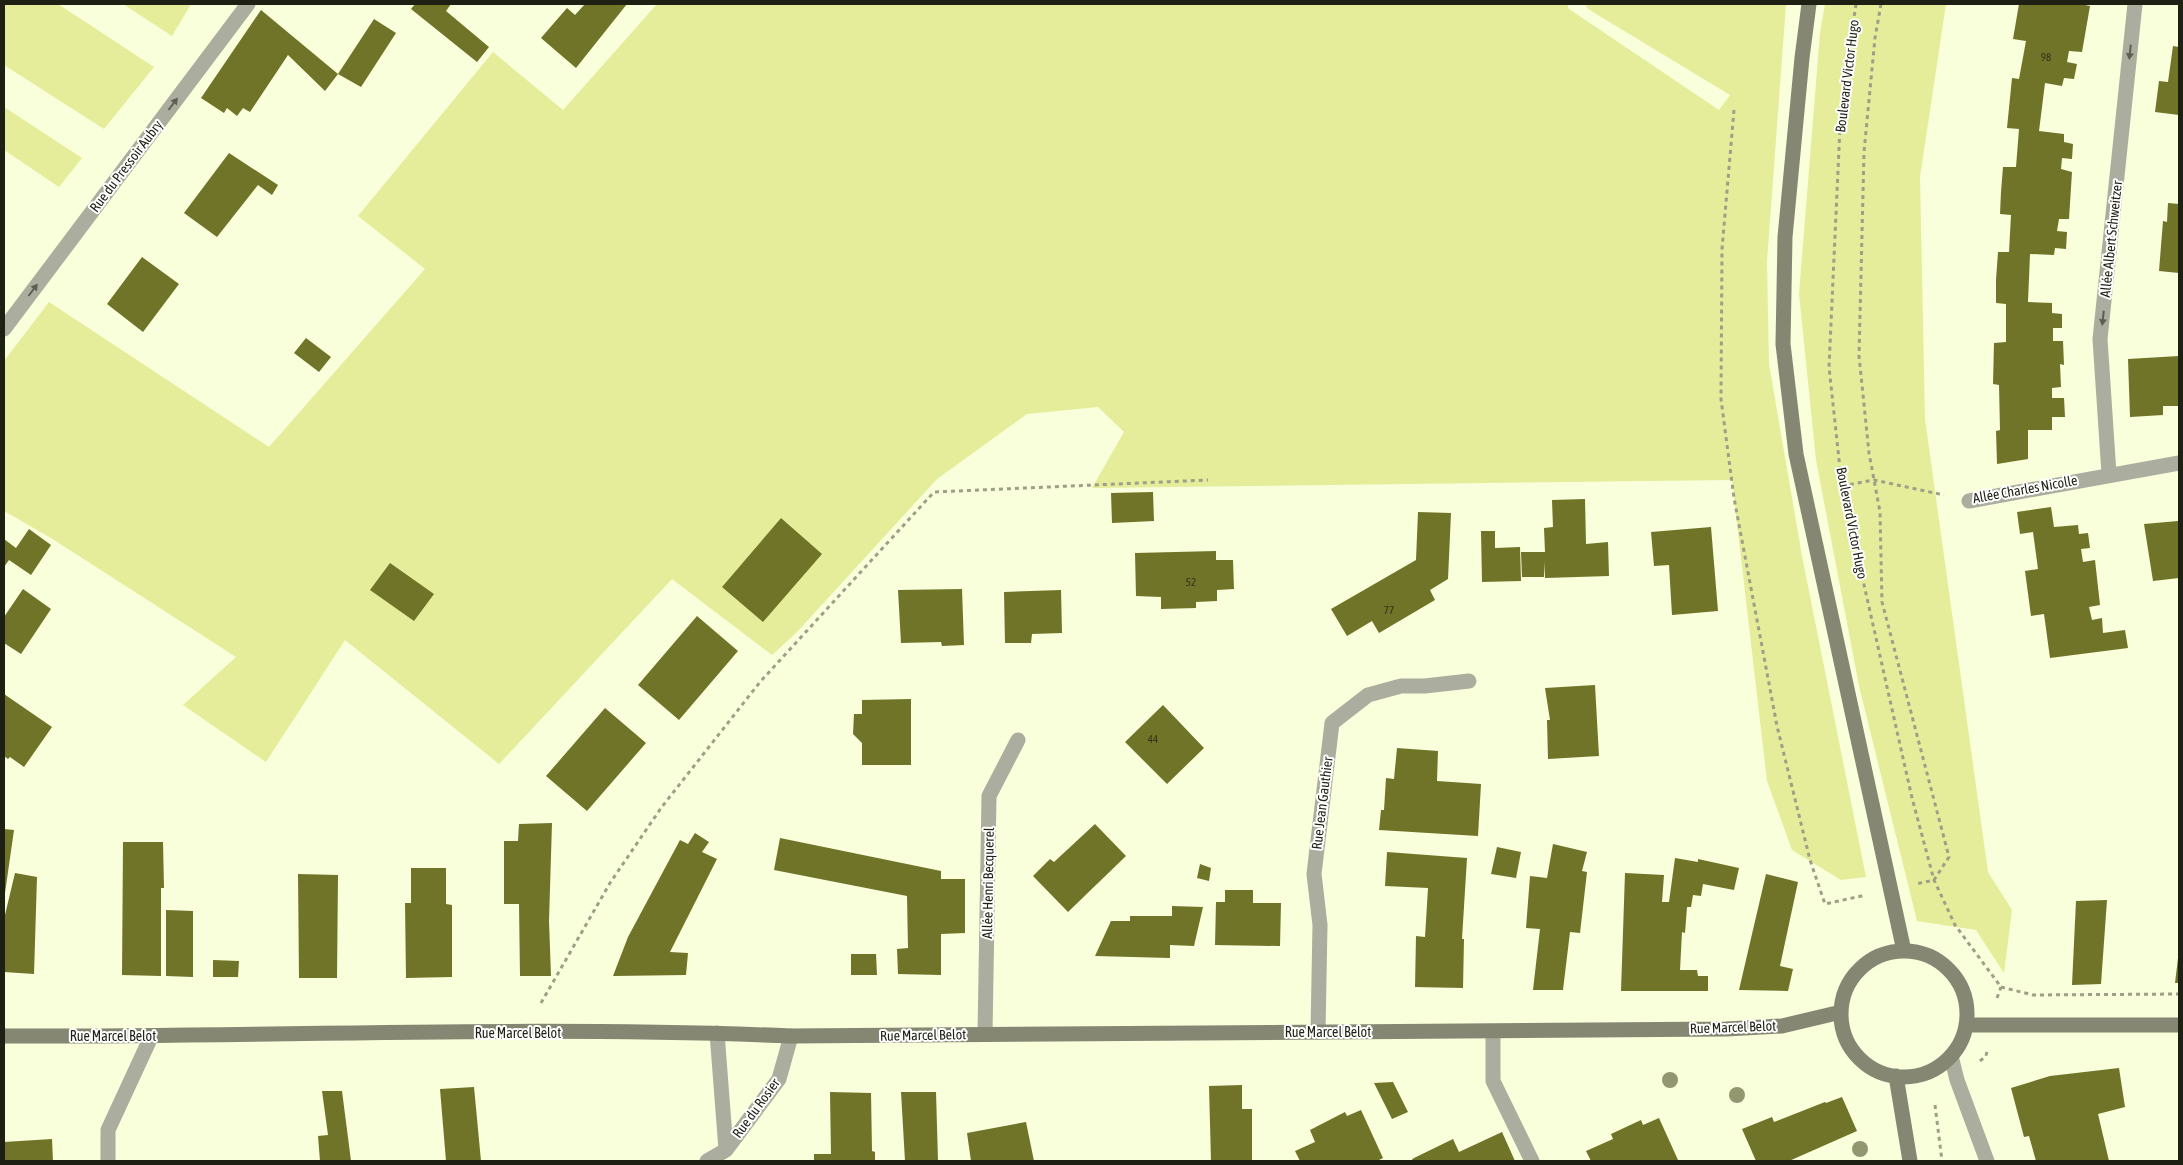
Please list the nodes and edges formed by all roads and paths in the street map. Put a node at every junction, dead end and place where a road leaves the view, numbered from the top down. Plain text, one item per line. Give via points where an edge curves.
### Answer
1 (248, 4) edge
2 (1810, 4) edge
3 (1856, 4) edge
4 (1881, 4) edge
5 (2135, 4) edge
6 (1734, 110) dead end
7 (4, 329) edge
8 (2179, 462) edge
9 (2109, 474) junction
10 (1208, 480) dead end
11 (1874, 480) junction
12 (1842, 486) junction
13 (1969, 500) joint
14 (1469, 681) dead end
15 (1018, 740) dead end
16 (1934, 880) junction
17 (1892, 890) junction
18 (1904, 951) junction
19 (2179, 994) edge
20 (1841, 1012) junction
21 (1966, 1025) junction
22 (2179, 1025) edge
23 (524, 1032) junction
24 (1318, 1032) junction
25 (1493, 1032) junction
26 (717, 1033) junction
27 (985, 1034) junction
28 (4, 1036) edge
29 (791, 1036) junction
30 (151, 1037) junction
31 (1951, 1056) junction
32 (1896, 1076) junction
33 (1935, 1105) dead end
34 (726, 1150) junction
35 (108, 1161) edge
36 (707, 1161) edge
37 (1532, 1161) edge
38 (1910, 1161) edge
39 (1942, 1161) edge
40 (1987, 1161) edge

7 -> 1 street, Rue du Pressoir Aubry
2 - 17 main road via 1785,237 1783,344 1796,454
3 - 12 path, Boulevard Victor Hugo via 1841,105 1829,367
4 - 11 path via 1864,152 1859,356
5 -> 9 street, Allée Albert Schweitzer via 2100,339
6 - 17 path via 1722,249 1722,399 1734,498 1777,726 1810,860 1825,904
8 - 9 street, Allée Charles Nicolle
9 - 13 street, Allée Charles Nicolle
10 - 23 path via 934,492 760,682 662,808 610,883
11 - 12 path, Allée Charles Nicolle
11 - 13 path, Allée Charles Nicolle
11 - 16 path via 1880,512 1882,602 1949,857
12 - 16 path, Boulevard Victor Hugo
14 - 24 street, Rue Jean Gauthier via 1400,686 1368,695 1332,723 1314,874 1320,925
15 - 27 street, Allée Henri Becquerel via 989,796
16 - 17 path
16 - 19 path, Boulevard Victor Hugo via 1955,925 2001,987 2033,994
17 - 18 main road
18 - 20 main road via 1885,954 1868,962 1844,993
18 - 21 main road via 1926,955 1944,966 1958,983 1966,1003
20 - 25 main road, Rue Marcel Belot via 1782,1026
20 - 32 main road via 1850,1048 1878,1071
21 - 22 main road
21 - 31 main road
23 - 26 main road, Rue Marcel Belot
23 - 30 main road, Rue Marcel Belot
24 - 25 main road, Rue Marcel Belot
24 - 27 main road, Rue Marcel Belot
25 - 37 street via 1493,1081
26 - 29 main road, Rue Marcel Belot
26 - 34 street, Rue du Rosier
27 - 29 main road, Rue Marcel Belot
28 - 30 main road, Rue Marcel Belot
29 - 34 street, Rue du Rosier via 779,1079
30 - 35 street via 108,1130
31 - 32 main road via 1916,1076
31 - 40 street
32 - 38 main road
33 - 39 path
34 - 36 street, Rue du Rosier

